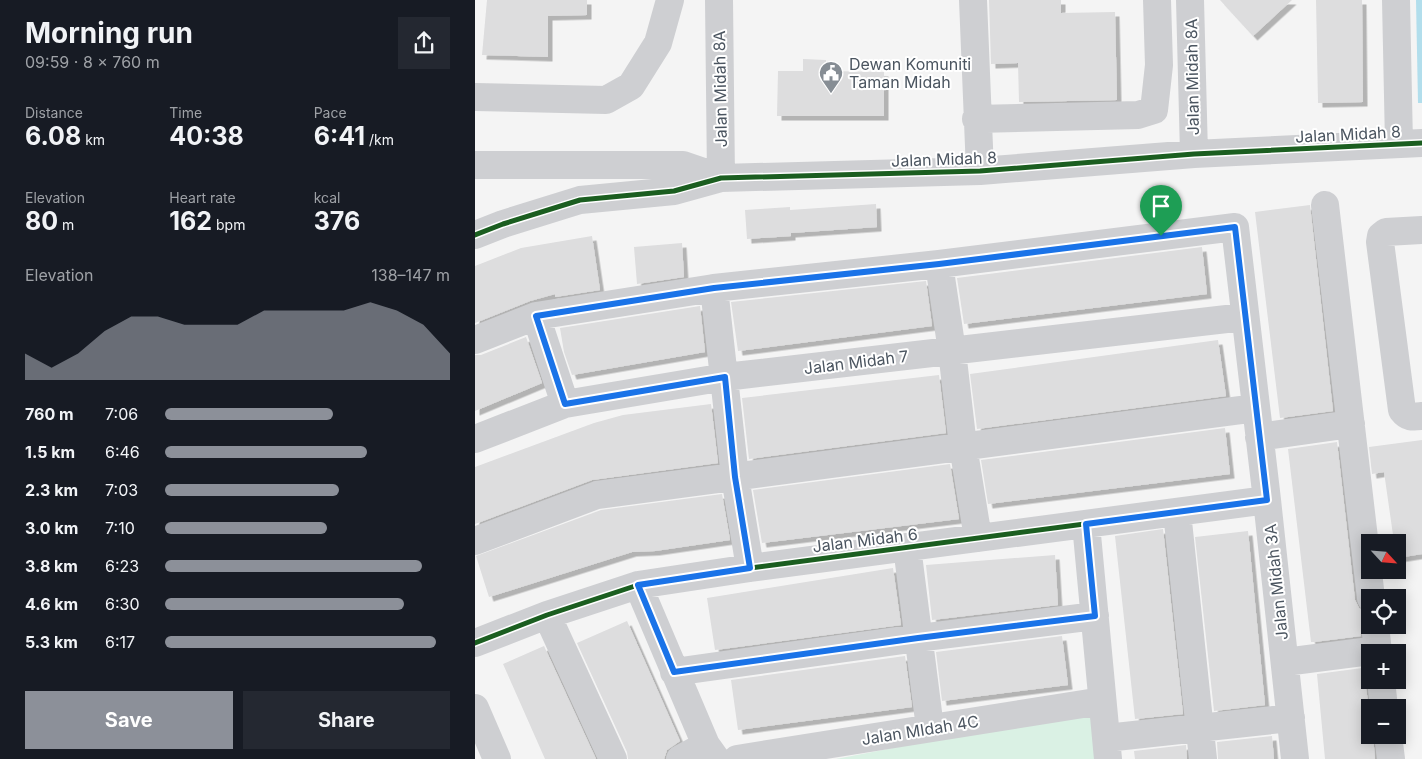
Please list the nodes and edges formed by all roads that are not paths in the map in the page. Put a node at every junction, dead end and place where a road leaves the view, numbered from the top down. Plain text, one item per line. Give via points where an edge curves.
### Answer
1 (670, 0) edge
2 (719, 0) edge
3 (973, 0) edge
4 (1157, 0) edge
5 (1191, 0) edge
6 (1396, 0) edge
7 (475, 97) edge
8 (977, 119) junction
9 (1410, 143) edge
10 (1194, 154) junction
11 (475, 165) edge
12 (980, 171) junction
13 (721, 178) junction
14 (1325, 205) dead end
15 (1422, 230) edge
16 (475, 235) edge
17 (939, 264) junction
18 (714, 288) junction
19 (536, 316) junction
20 (1244, 317) junction
21 (475, 340) edge
22 (952, 351) junction
23 (725, 377) junction
24 (565, 404) junction
25 (1256, 408) junction
26 (1422, 416) edge
27 (1351, 424) junction
28 (1259, 437) junction
29 (475, 439) edge
30 (963, 446) junction
31 (735, 477) junction
32 (1267, 500) junction
33 (1177, 512) junction
34 (1086, 524) junction
35 (978, 538) junction
36 (475, 541) edge
37 (907, 547) junction
38 (750, 568) junction
39 (638, 585) junction
40 (1370, 589) edge
41 (547, 615) junction
42 (1095, 616) junction
43 (918, 638) junction
44 (475, 642) edge
45 (1377, 643) edge
46 (1285, 662) junction
47 (674, 672) junction
48 (1102, 701) junction
49 (475, 708) edge
50 (1291, 718) junction
51 (1199, 727) junction
52 (930, 728) junction
53 (480, 736) edge
54 (1389, 744) edge
55 (1107, 749) edge
56 (711, 752) edge
57 (497, 759) edge
58 (613, 759) edge
59 (680, 759) edge
60 (737, 759) edge
61 (1203, 759) edge
62 (1295, 759) edge
63 (1391, 759) edge

1 - 7 street via 658,43 631,86 605,100
2 - 13 street, Jalan Midah 8A
3 - 8 street
4 - 8 street via 1159,65 1154,110 1138,115
5 - 10 street, Jalan Midah 8A
6 - 9 street
8 - 12 street
9 - 10 street, Jalan Midah 8
10 - 12 street, Jalan Midah 8
11 - 13 street, Jalan Midah 8 via 683,165
12 - 13 street, Jalan Midah 8
13 - 16 street, Jalan Midah 8 via 673,191 580,200
14 - 27 street
15 - 26 street via 1386,232 1380,242 1402,410 1412,417
17 - 18 street
17 - 20 street, Jalan Midah 3A via 1235,227
17 - 22 street
18 - 19 street
18 - 23 street
19 - 21 street
19 - 24 street
20 - 22 street, Jalan Midah 7
20 - 25 street, Jalan Midah 3A
22 - 23 street, Jalan Midah 7
22 - 30 street
23 - 24 street, Jalan Midah 7
23 - 31 street
24 - 29 street, Jalan Midah 7
25 - 28 street, Jalan Midah 3A
25 - 30 street
27 - 28 street
27 - 40 street
28 - 32 street, Jalan Midah 3A
30 - 31 street
30 - 35 street
31 - 36 street via 597,495
31 - 38 street
32 - 33 street, Jalan Midah 6
32 - 46 street, Jalan Midah 3A
33 - 34 street, Jalan Midah 6
33 - 51 street
34 - 35 street, Jalan Midah 6
34 - 42 street
35 - 37 street, Jalan Midah 6
37 - 38 street, Jalan Midah 6
37 - 43 street
38 - 39 street, Jalan Midah 6
39 - 41 street, Jalan Midah 6
39 - 47 street
41 - 44 street, Jalan Midah 6
41 - 58 street
42 - 43 street
42 - 48 street
43 - 47 street
43 - 52 street
45 - 46 street
46 - 50 street, Jalan Midah 3A
47 - 56 street
48 - 52 street, Jalan MIdah 4C
48 - 55 street
49 - 53 street
50 - 51 street
50 - 62 street, Jalan Midah 3A
51 - 55 street
51 - 61 street
52 - 60 street, Jalan MIdah 4C
53 - 57 street
54 - 63 street
56 - 59 street

